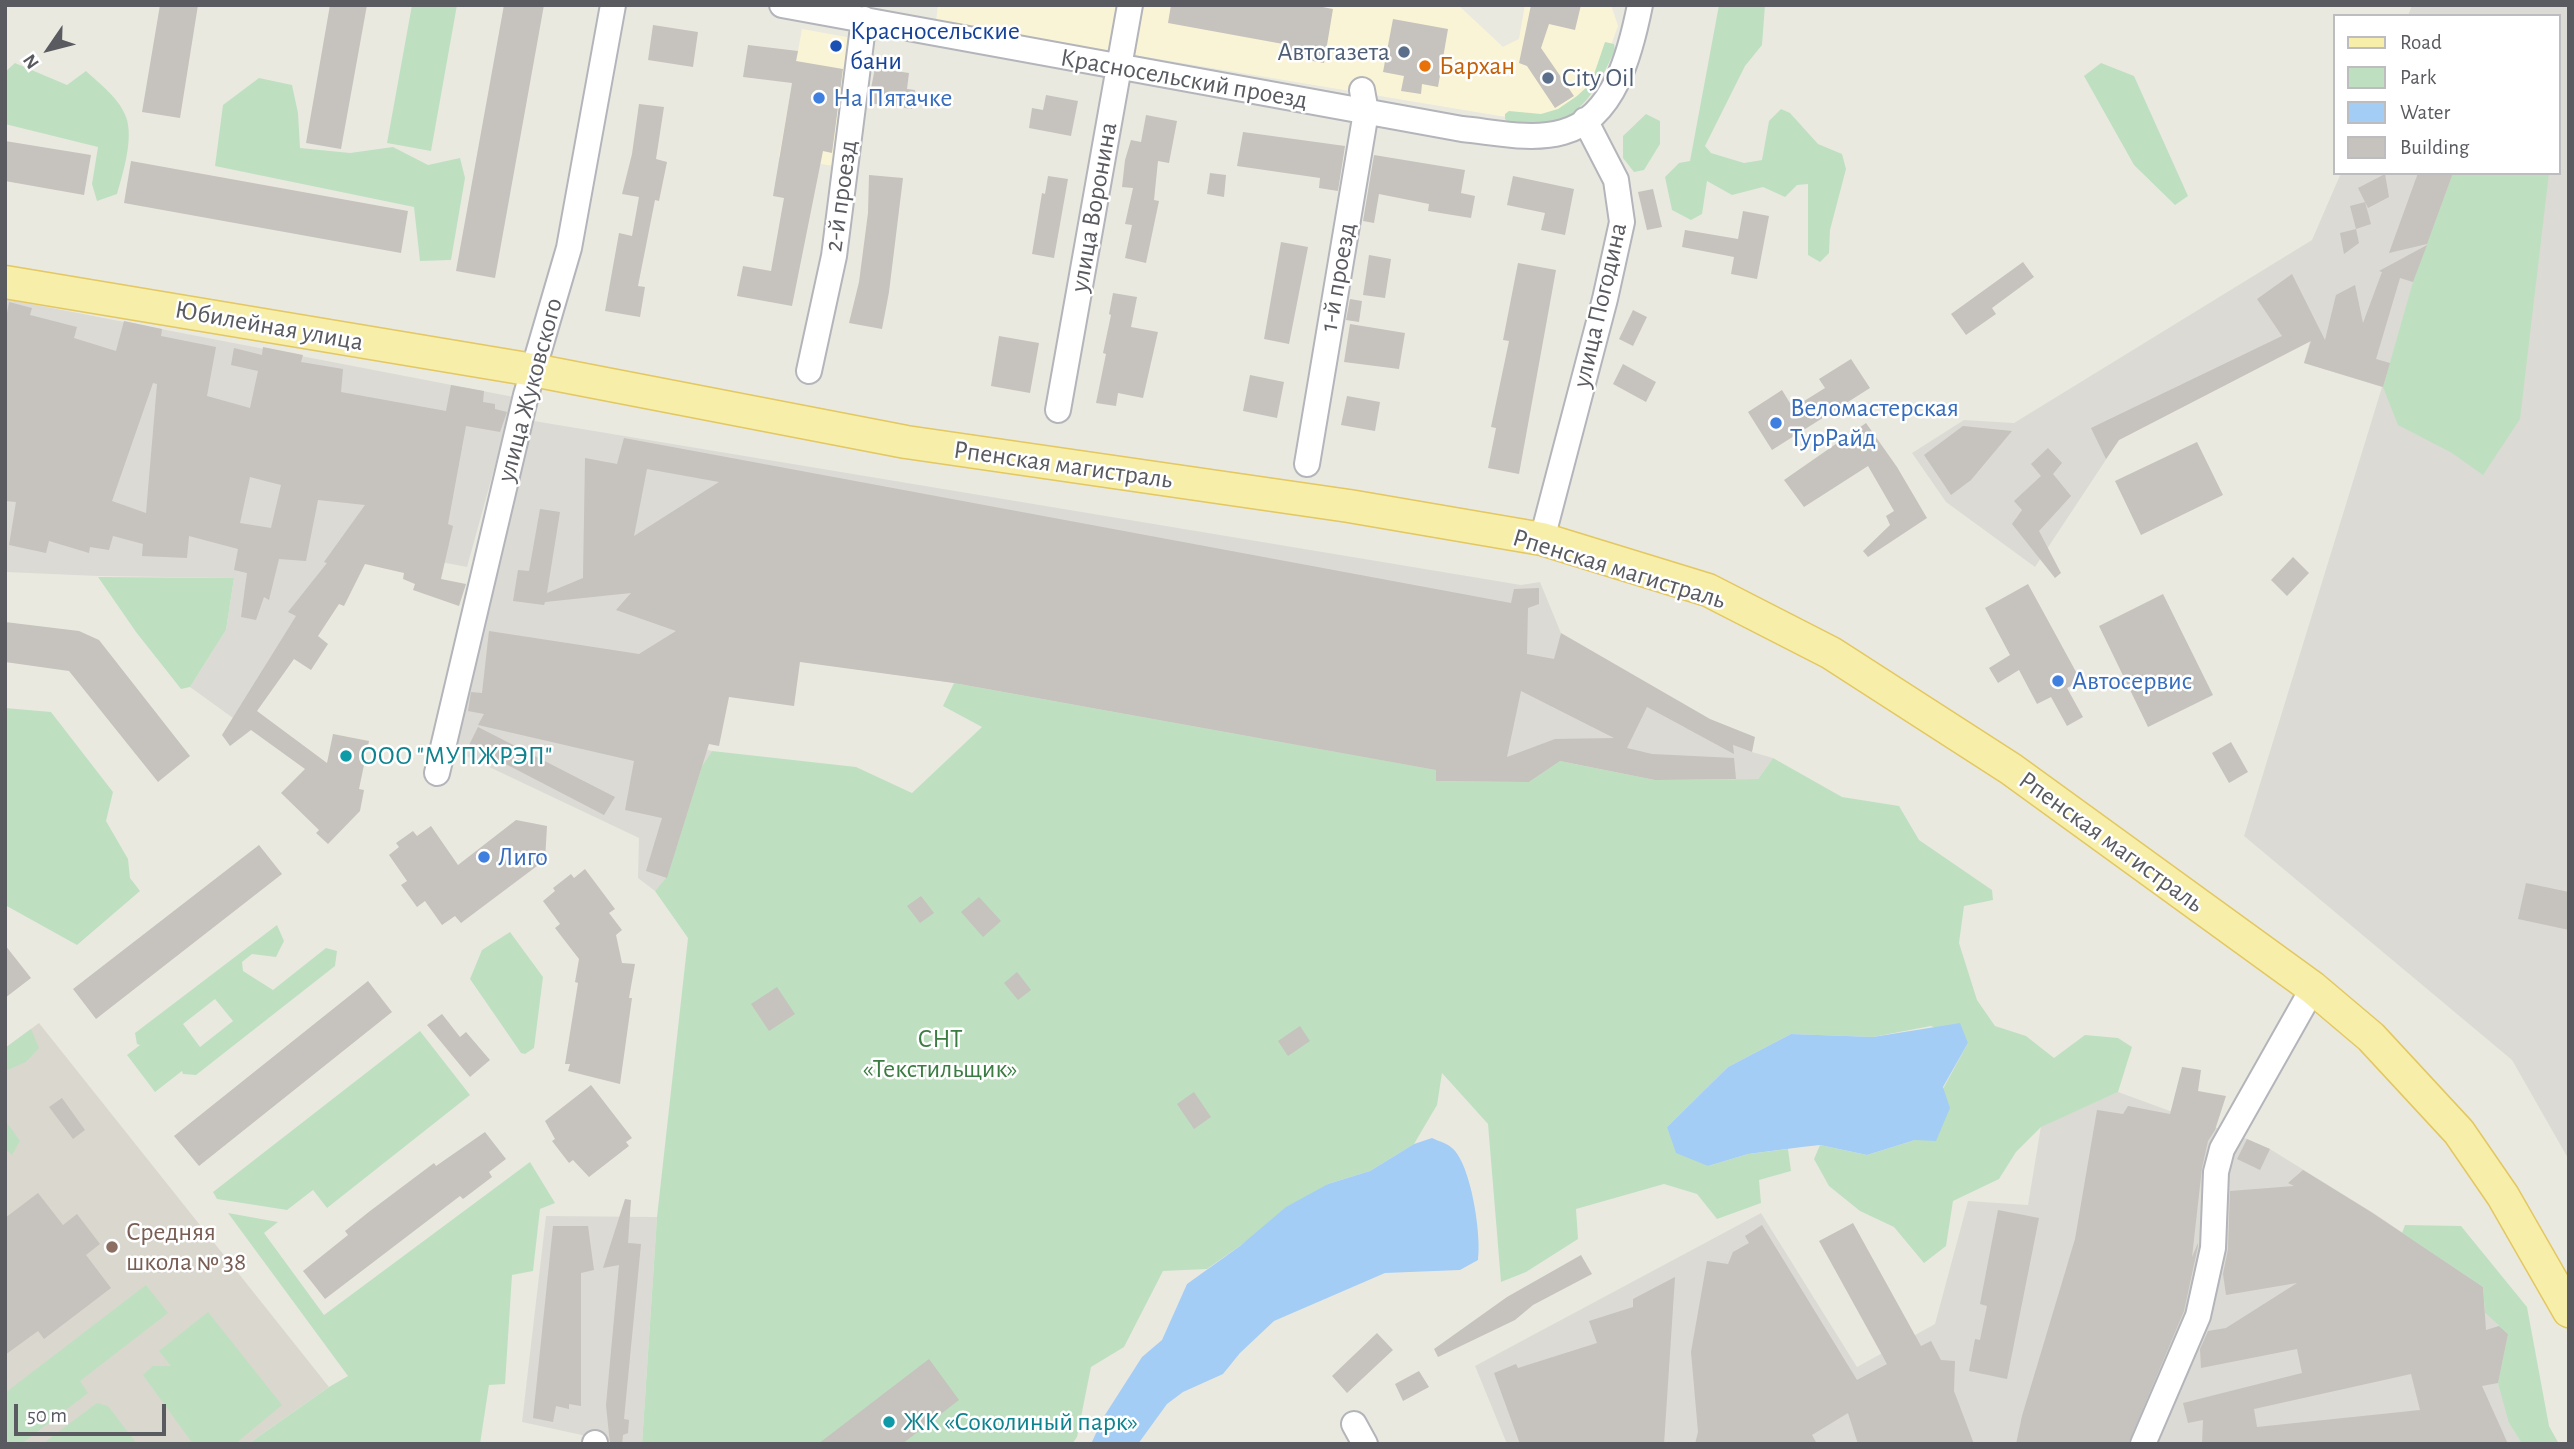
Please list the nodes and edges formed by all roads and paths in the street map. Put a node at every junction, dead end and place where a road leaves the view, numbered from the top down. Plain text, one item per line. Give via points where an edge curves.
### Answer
1 (613, 5) edge
2 (782, 5) edge
3 (1130, 5) edge
4 (1640, 5) edge
5 (864, 19) junction
6 (1118, 68) junction
7 (1364, 101) junction
8 (1585, 120) junction
9 (5, 282) edge
10 (533, 370) junction
11 (809, 371) dead end
12 (1058, 410) dead end
13 (1307, 464) dead end
14 (1542, 539) junction
15 (437, 773) dead end
16 (2313, 988) junction
17 (2569, 1311) edge
18 (2143, 1444) edge

1 - 10 street, улица Жуковского via 569,248
2 - 5 street, Красносельский проезд
3 - 6 street, улица Воронина
4 - 8 street via 1630,50 1615,84 1602,106
5 - 6 street, Красносельский проезд
5 - 11 street, 2-й проезд via 834,256
6 - 7 street, Красносельский проезд
6 - 12 street, улица Воронина
7 - 8 street, Красносельский проезд via 1462,129 1540,136 1565,132
7 - 13 street, 1-й проезд
8 - 14 street, улица Погодина via 1616,180 1622,222
9 - 10 main road, Юбилейная улица
10 - 14 main road, Рпенская магистраль via 906,442 1349,506
10 - 15 street, улица Жуковского
14 - 16 main road, Рпенская магистраль via 1708,590 1831,653 2011,769
16 - 17 main road, Рпенская магистраль via 2371,1037 2459,1132
16 - 18 street via 2222,1149 2216,1172 2213,1248 2198,1316

